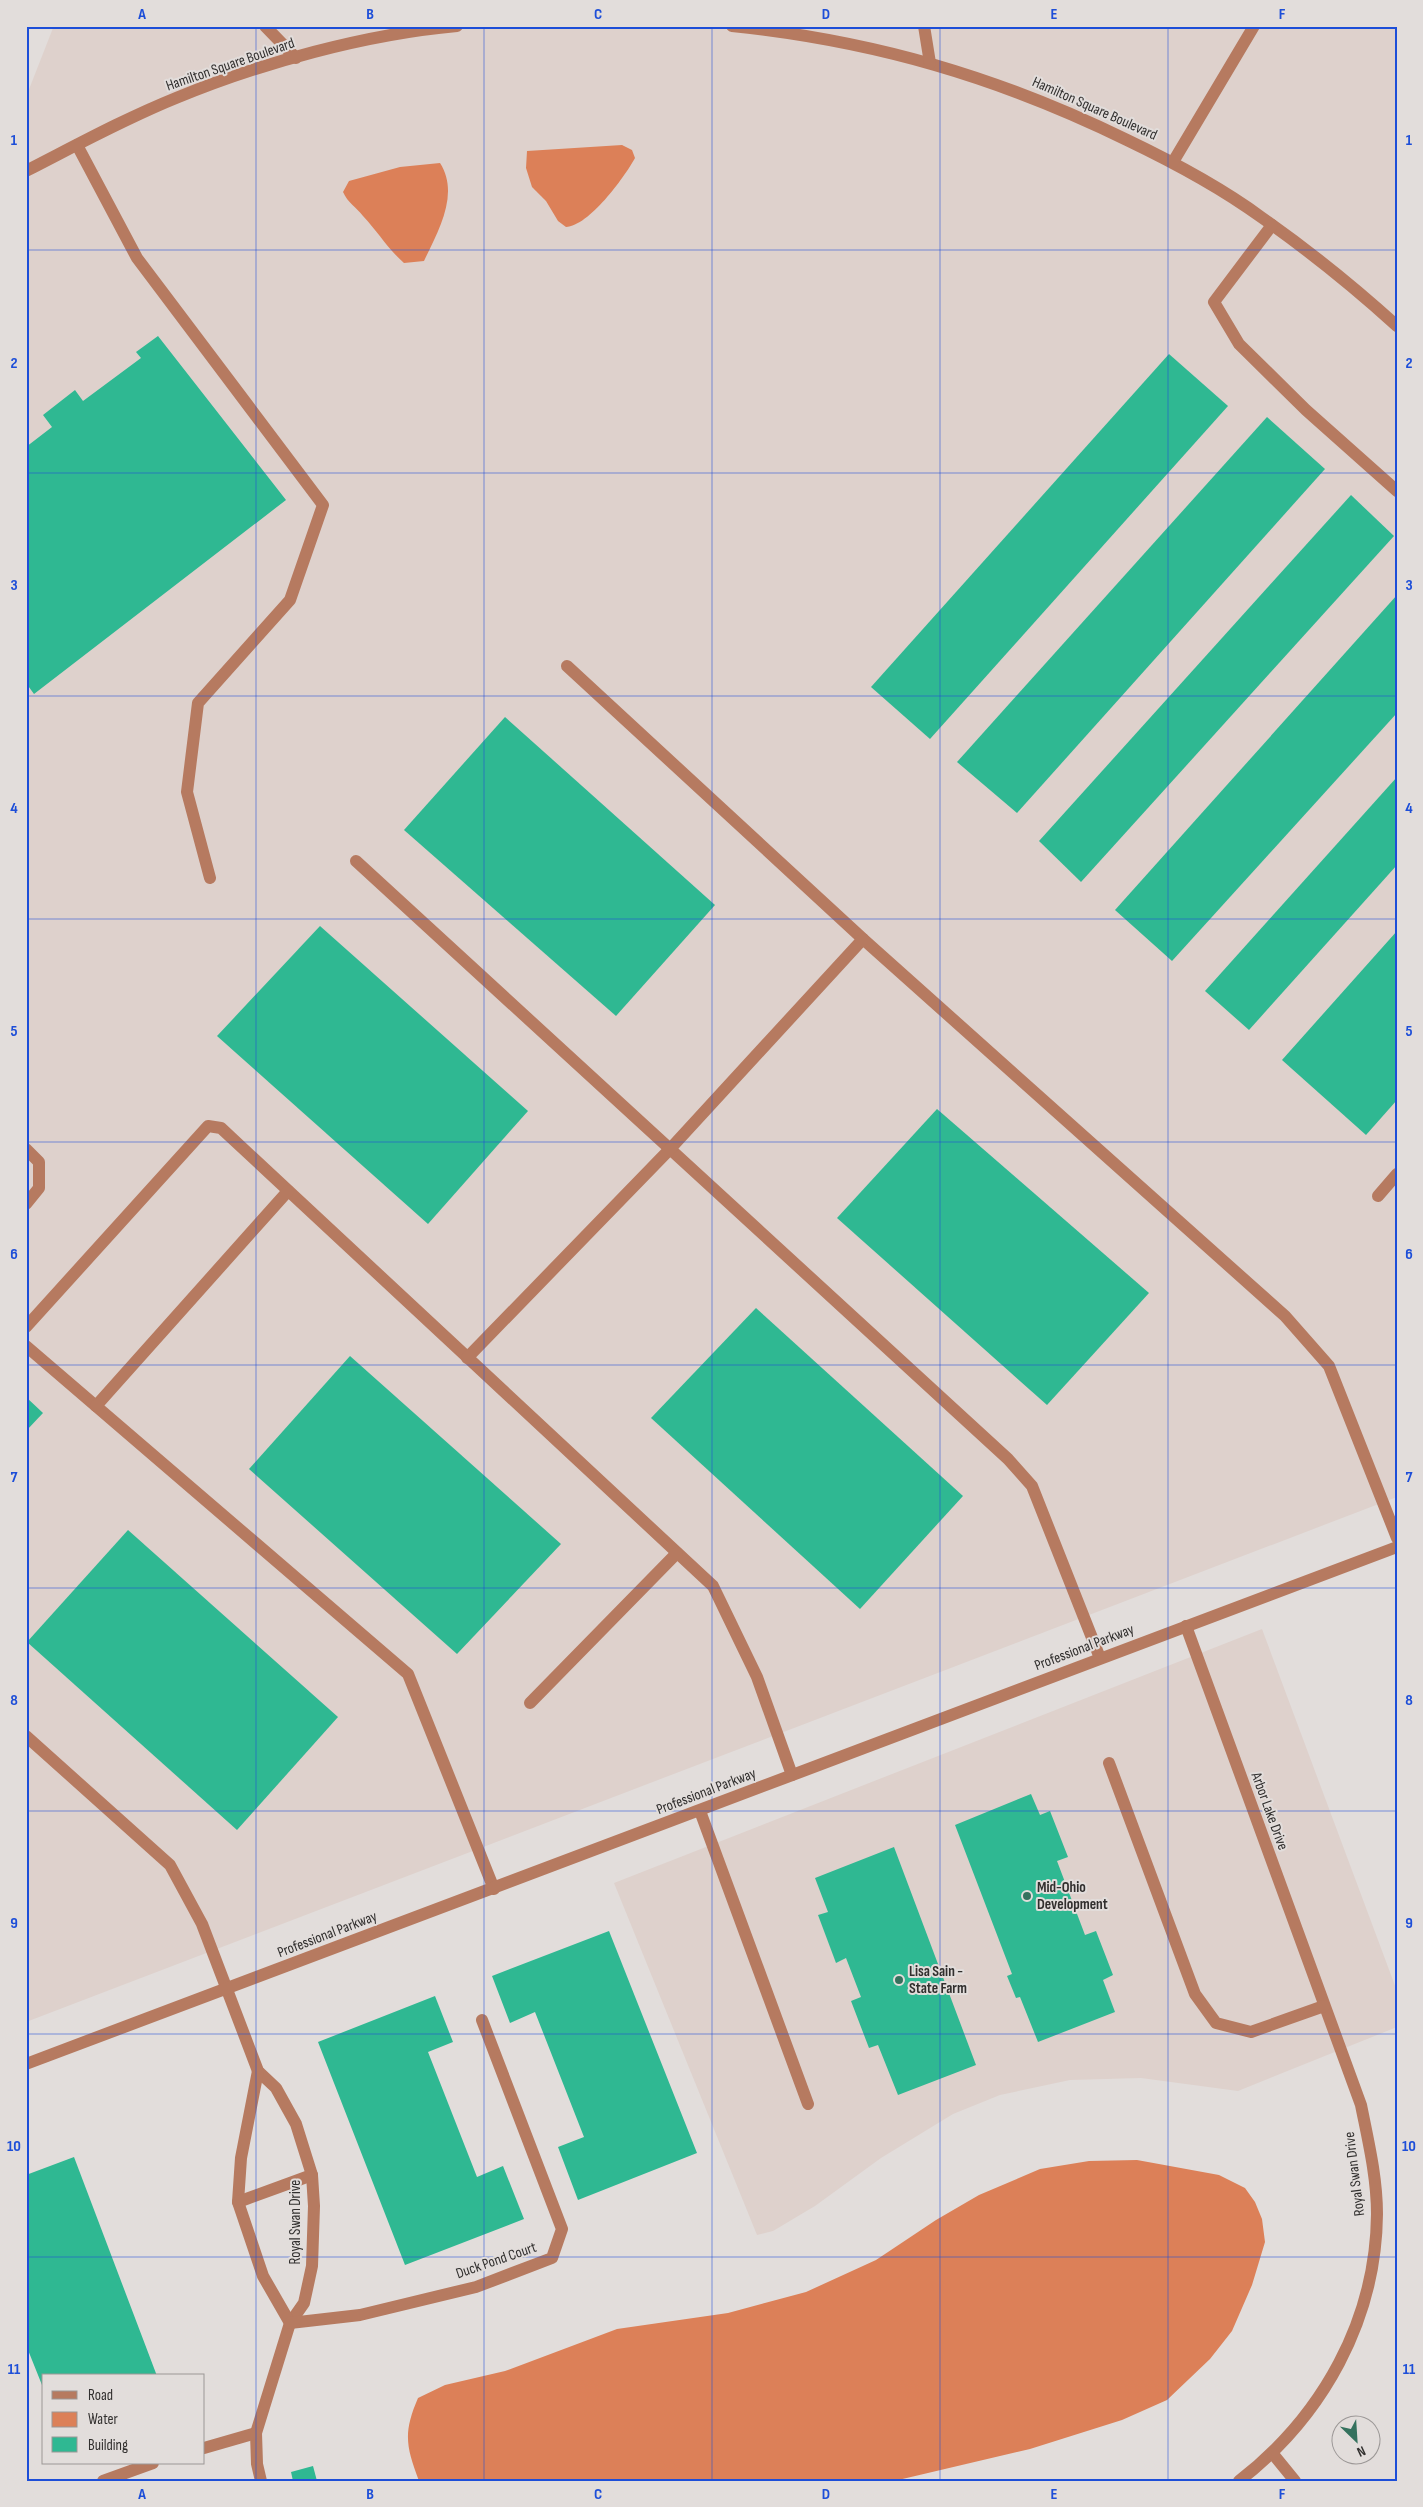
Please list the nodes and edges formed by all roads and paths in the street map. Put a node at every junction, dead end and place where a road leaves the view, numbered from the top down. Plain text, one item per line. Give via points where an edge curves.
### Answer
1 (265, 26) edge
2 (457, 26) edge
3 (732, 26) edge
4 (924, 26) edge
5 (1254, 26) edge
6 (296, 58) junction
7 (930, 63) junction
8 (77, 145) junction
9 (1173, 162) junction
10 (26, 171) edge
11 (1272, 225) junction
12 (1397, 326) edge
13 (1397, 491) edge
14 (567, 666) dead end
15 (356, 861) dead end
16 (210, 878) dead end
17 (863, 939) junction
18 (26, 1149) edge
19 (670, 1149) junction
20 (1397, 1174) edge
21 (288, 1191) junction
22 (1378, 1196) dead end
23 (26, 1204) edge
24 (26, 1327) edge
25 (26, 1346) edge
26 (467, 1358) junction
27 (96, 1406) junction
28 (1397, 1538) edge
29 (1397, 1547) edge
30 (677, 1554) junction
31 (1186, 1626) junction
32 (1100, 1658) junction
33 (530, 1703) dead end
34 (26, 1736) edge
35 (1109, 1763) dead end
36 (792, 1775) junction
37 (700, 1811) junction
38 (494, 1889) junction
39 (225, 1990) junction
40 (1324, 2006) junction
41 (482, 2020) dead end
42 (26, 2064) edge
43 (258, 2071) junction
44 (808, 2104) dead end
45 (312, 2175) junction
46 (238, 2202) junction
47 (290, 2323) junction
48 (256, 2433) junction
49 (205, 2448) edge
50 (1273, 2454) junction
51 (150, 2464) edge
52 (103, 2481) edge
53 (261, 2481) edge
54 (1239, 2481) edge
55 (1295, 2481) edge

1 - 6 street
2 - 6 street, Hamilton Square Boulevard via 369,40
3 - 7 street, Hamilton Square Boulevard via 841,41
4 - 7 street
5 - 9 street
6 - 8 street, Hamilton Square Boulevard via 176,98
7 - 9 street, Hamilton Square Boulevard via 1022,93
8 - 10 street, Hamilton Square Boulevard
8 - 16 street via 137,258 324,505 290,600 198,704 187,792
9 - 11 street, Hamilton Square Boulevard
11 - 12 street, Hamilton Square Boulevard
11 - 13 street via 1214,302 1239,344 1306,410
14 - 17 street
15 - 19 street
17 - 19 street
17 - 28 street via 1285,1316 1329,1366
18 - 23 street via 39,1162 39,1188
19 - 26 street
19 - 32 street via 1008,1459 1032,1486
20 - 22 street
21 - 24 street via 221,1128 208,1126
21 - 26 street
21 - 27 street
25 - 27 street
26 - 30 street
27 - 38 street via 408,1674
29 - 31 street, Professional Parkway
30 - 33 street
30 - 36 street via 713,1586 757,1677
31 - 32 street, Professional Parkway
31 - 40 street, Arbor Lake Drive
32 - 36 street, Professional Parkway
34 - 39 street, Royal Swan Drive via 170,1865 202,1924
35 - 40 street via 1195,1994 1216,2023 1252,2032
36 - 37 street, Professional Parkway
37 - 38 street, Professional Parkway
37 - 44 street
38 - 39 street, Professional Parkway
39 - 42 street, Professional Parkway
39 - 43 street, Royal Swan Drive
40 - 50 street, Royal Swan Drive via 1361,2104 1377,2212 1374,2265 1359,2321 1342,2360 1321,2396
41 - 47 street, Duck Pond Court via 562,2230 552,2258 476,2287 360,2315
43 - 45 street, Royal Swan Drive via 276,2088 296,2124
43 - 46 street via 241,2158
45 - 46 street
45 - 47 street, Royal Swan Drive via 312,2266 304,2303
46 - 47 street via 263,2276
47 - 48 street, Royal Swan Drive
48 - 49 street
48 - 53 street, Royal Swan Drive
50 - 54 street, Royal Swan Drive
50 - 55 street
51 - 52 street

